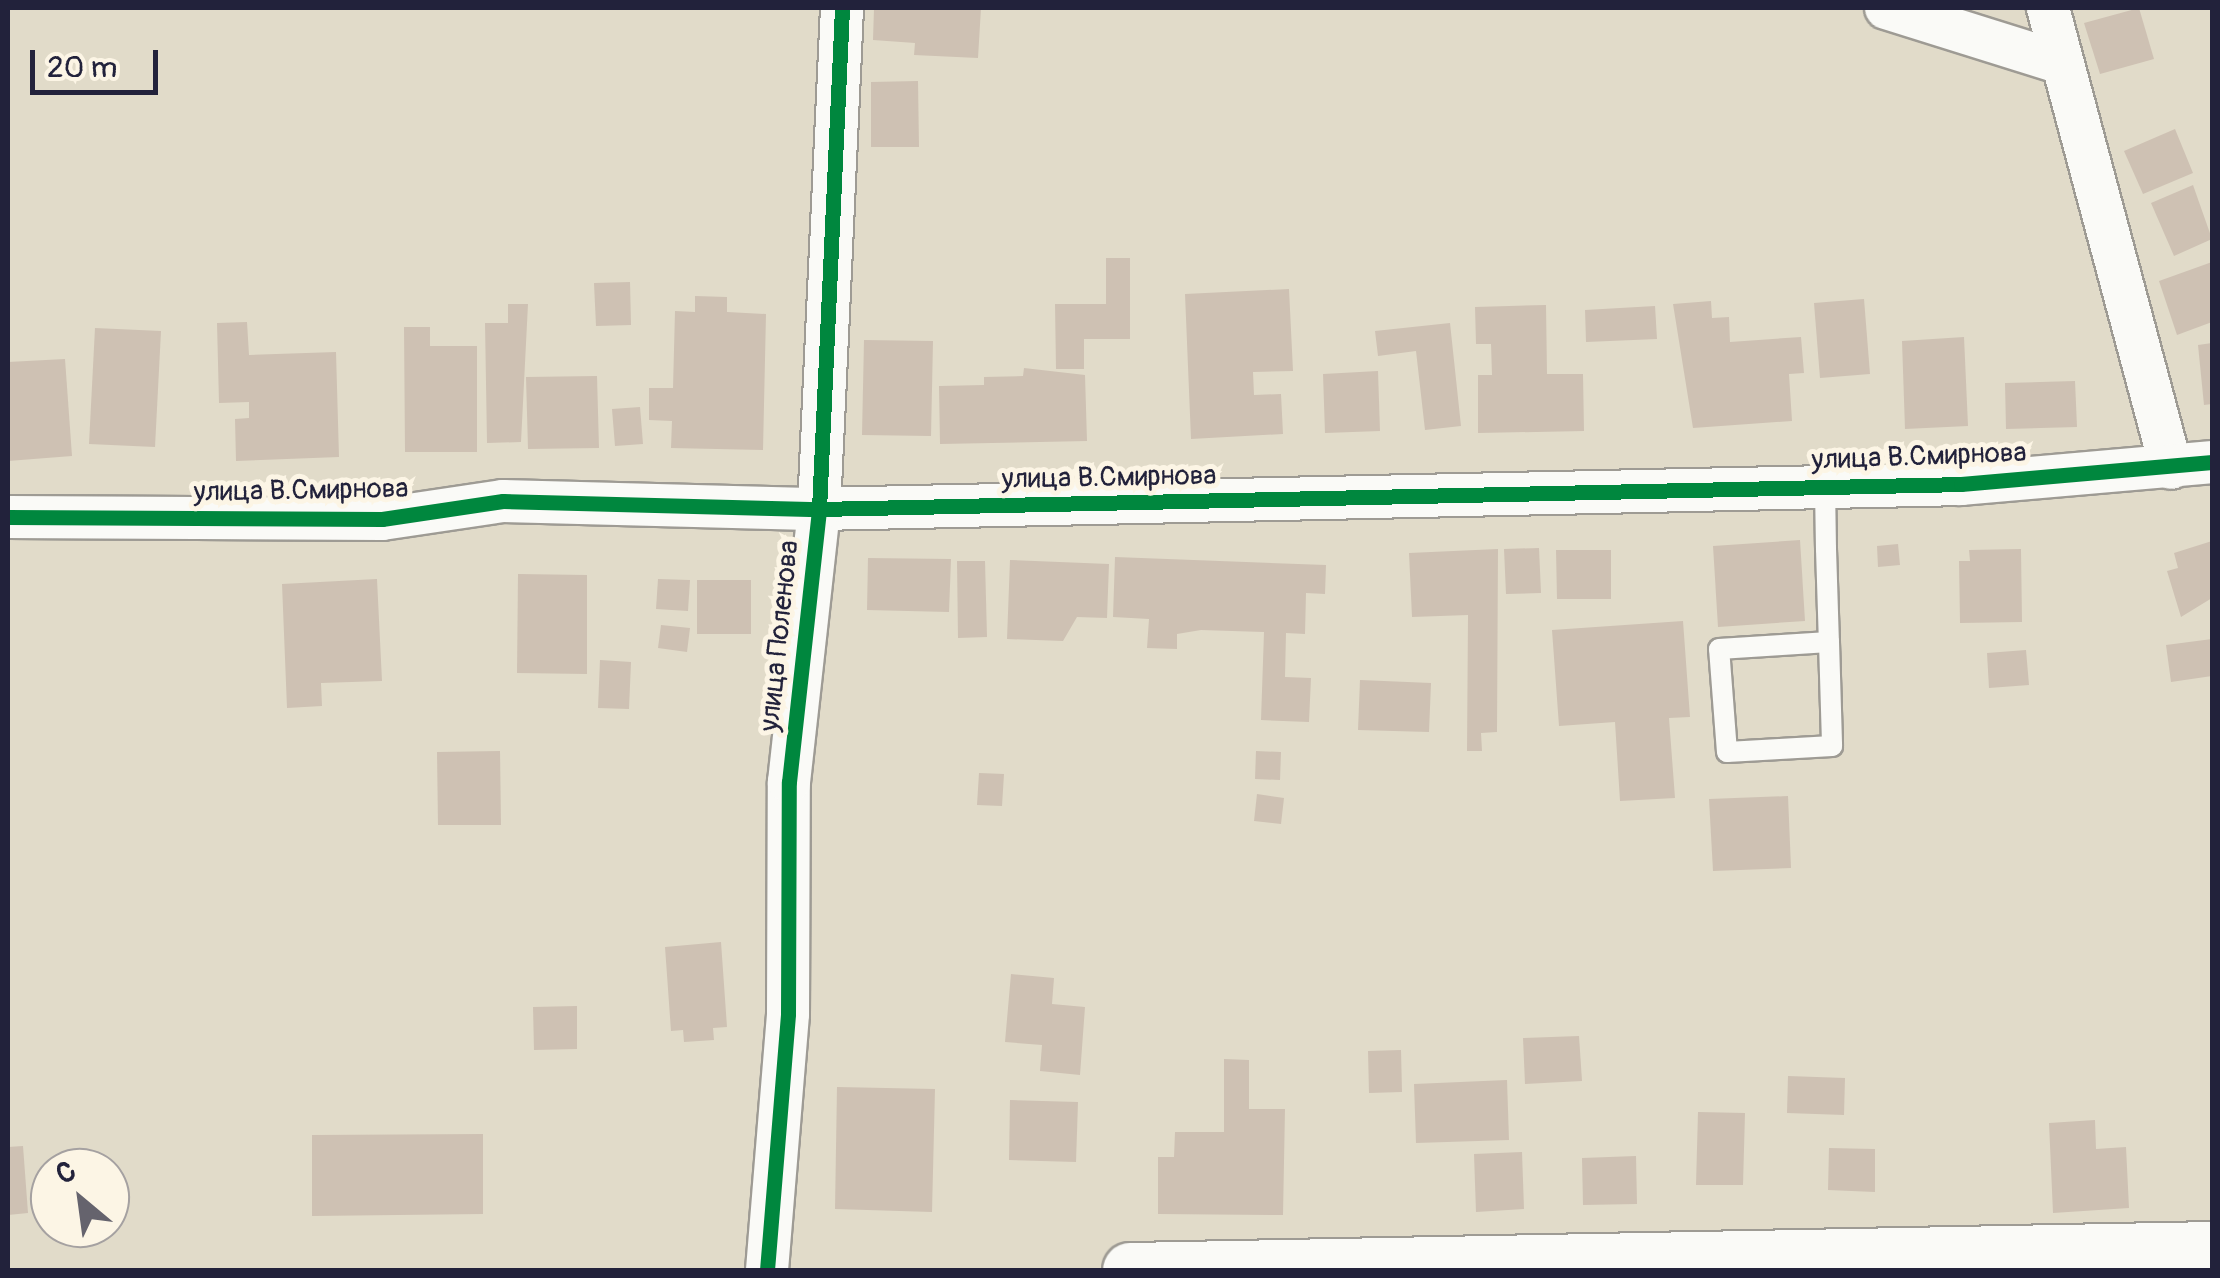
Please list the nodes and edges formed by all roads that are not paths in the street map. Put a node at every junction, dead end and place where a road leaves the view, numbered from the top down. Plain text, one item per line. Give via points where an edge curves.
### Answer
1 (842, 8) edge
2 (1886, 8) edge
3 (2048, 8) edge
4 (2062, 63) junction
5 (2212, 462) edge
6 (2171, 468) junction
7 (1825, 486) junction
8 (819, 509) junction
9 (8, 517) edge
10 (1830, 642) junction
11 (2212, 1250) edge
12 (1495, 1267) edge
13 (767, 1270) edge
14 (1130, 1270) edge

1 - 8 street, улица Поленова
2 - 4 street
3 - 4 street
4 - 6 street
5 - 6 street, улица В.Смирнова
6 - 7 street, улица В.Смирнова
7 - 8 street, улица В.Смирнова
7 - 10 lane
8 - 9 street, улица В.Смирнова via 503,501 382,519
8 - 13 street, улица Поленова via 789,782 788,1014
10 - 10 lane via 1832,746 1727,752 1719,650
11 - 12 main road
12 - 14 main road

